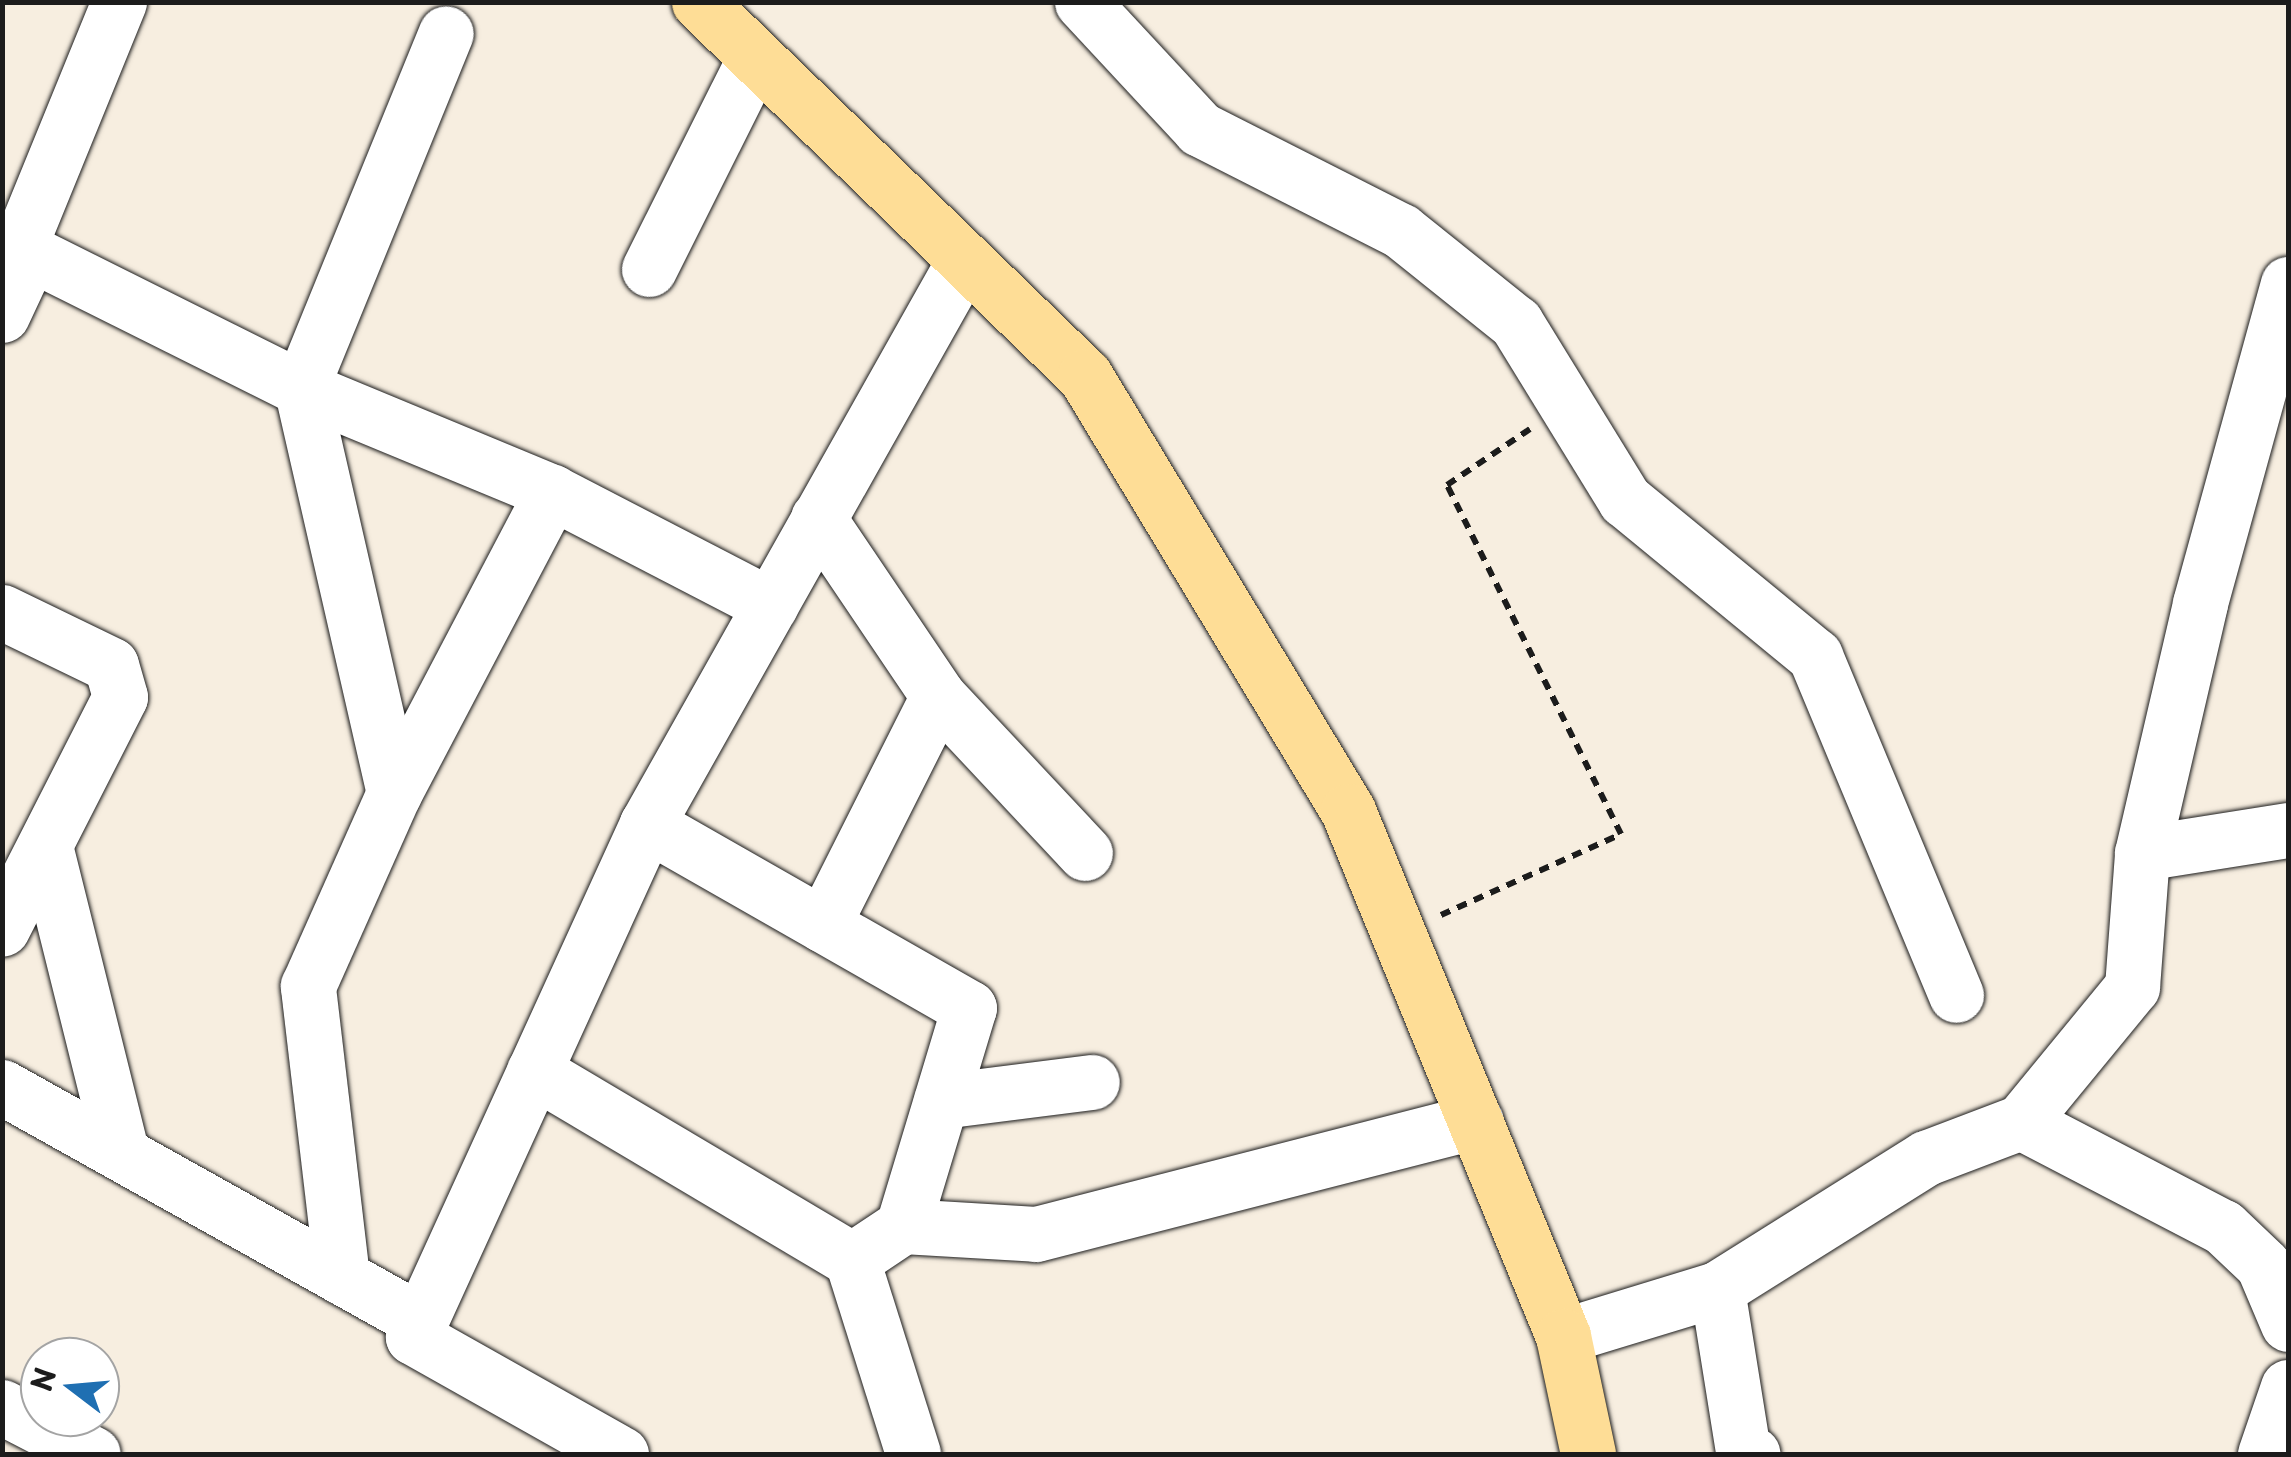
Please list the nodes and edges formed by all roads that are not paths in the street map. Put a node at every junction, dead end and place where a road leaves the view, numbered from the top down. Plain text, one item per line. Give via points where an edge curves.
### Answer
1 (119, 2) edge
2 (699, 2) edge
3 (1082, 2) edge
4 (446, 32) dead end
5 (755, 57) junction
6 (17, 246) edge
7 (965, 259) junction
8 (649, 269) dead end
9 (2288, 284) edge
10 (2, 315) edge
11 (301, 388) junction
12 (552, 492) junction
13 (818, 518) junction
14 (770, 604) junction
15 (2, 612) edge
16 (938, 696) junction
17 (394, 793) junction
18 (646, 824) junction
19 (2288, 830) edge
20 (45, 846) junction
21 (2142, 852) junction
22 (1086, 854) dead end
23 (823, 925) junction
24 (2, 929) edge
25 (1956, 995) dead end
26 (534, 1070) junction
27 (1092, 1082) dead end
28 (2, 1086) edge
29 (941, 1101) junction
30 (1476, 1121) junction
31 (2021, 1122) junction
32 (122, 1154) junction
33 (903, 1226) junction
34 (852, 1260) junction
35 (342, 1277) junction
36 (1717, 1289) junction
37 (420, 1321) junction
38 (2288, 1324) edge
39 (1563, 1336) junction
40 (2288, 1386) edge
41 (2, 1407) edge
42 (94, 1454) edge
43 (620, 1454) edge
44 (913, 1454) edge
45 (1588, 1454) edge
46 (1753, 1454) edge
47 (2265, 1454) edge

1 - 6 street
2 - 5 main road
3 - 25 street via 1200,129 1401,231 1516,324 1625,500 1816,656
4 - 11 street
5 - 7 main road
5 - 8 street
6 - 10 street
6 - 11 street
7 - 13 street
7 - 30 main road via 1085,376 1348,811
9 - 21 street via 2200,604
11 - 12 street
11 - 17 street
12 - 14 street
12 - 17 street
13 - 14 street
13 - 16 street
14 - 18 street
15 - 20 street via 111,665 120,697
16 - 22 street
16 - 23 street
17 - 35 street via 308,986
18 - 23 street
18 - 26 street
19 - 21 street
20 - 24 street
20 - 32 street
21 - 31 street via 2132,987
23 - 29 street via 969,1008
26 - 34 street
26 - 37 street
27 - 29 street
28 - 32 street
29 - 33 street
30 - 33 street via 1036,1234
30 - 39 main road
31 - 36 street via 1926,1158
31 - 38 street via 2223,1227 2263,1265
32 - 35 street
33 - 34 street
34 - 44 street
35 - 37 street
36 - 39 street
36 - 46 street via 1743,1451
37 - 43 street via 413,1337
39 - 45 main road
40 - 47 street
41 - 42 street

